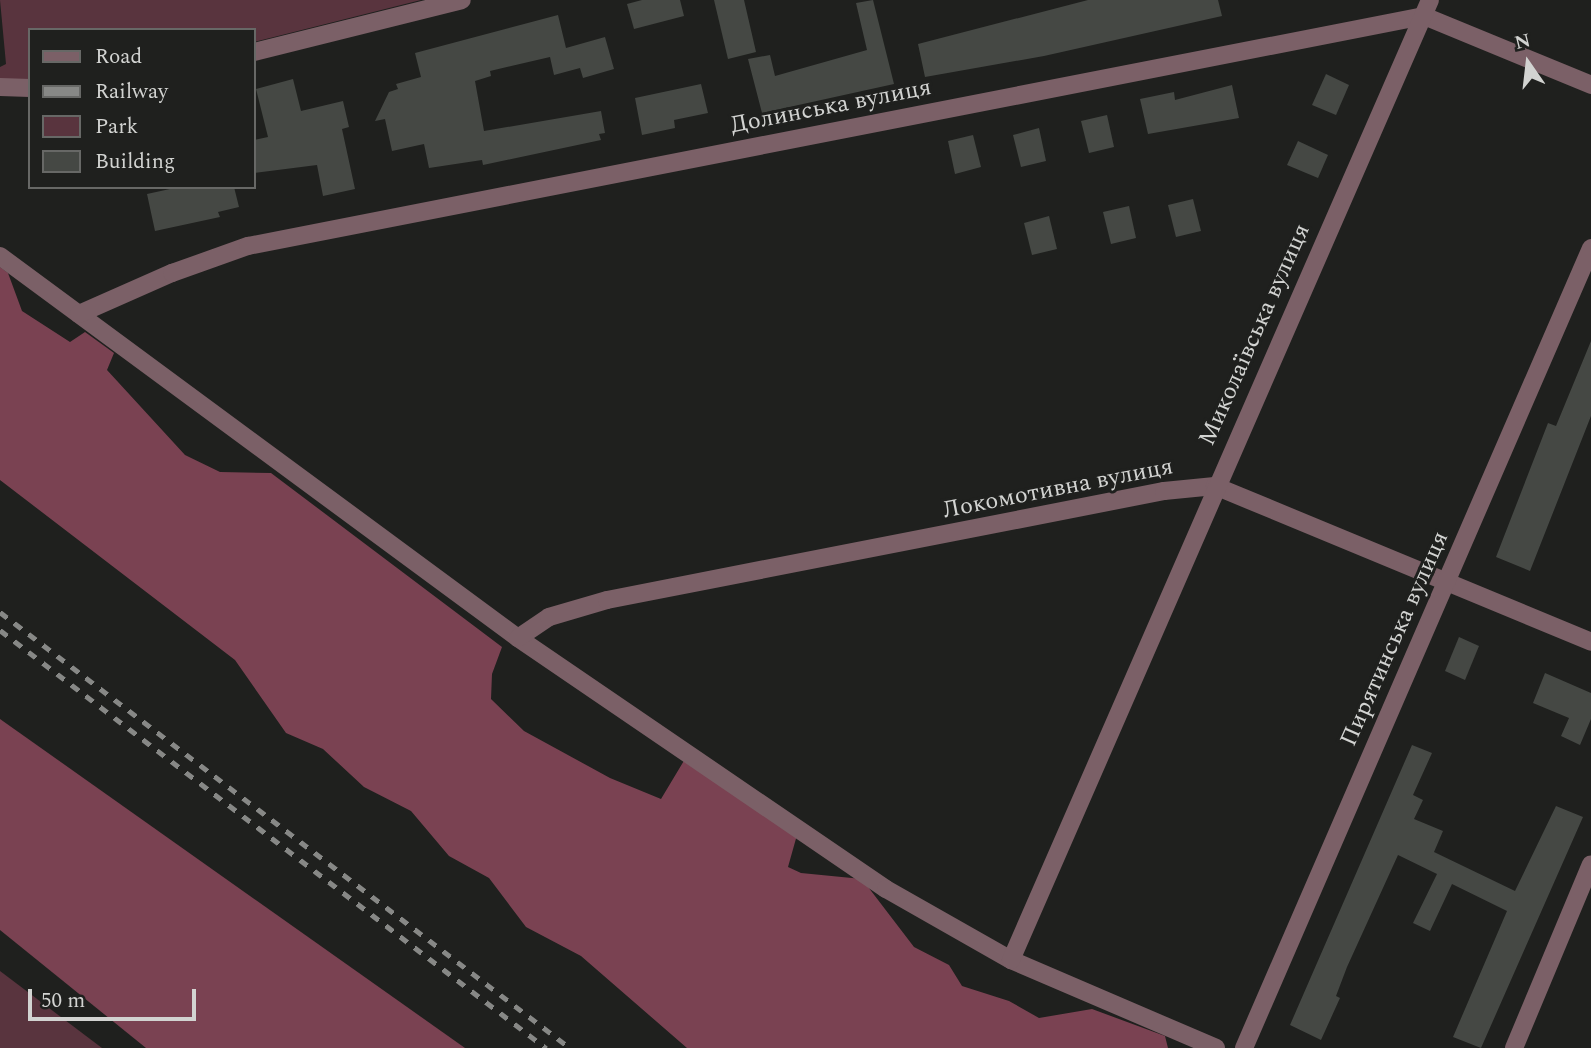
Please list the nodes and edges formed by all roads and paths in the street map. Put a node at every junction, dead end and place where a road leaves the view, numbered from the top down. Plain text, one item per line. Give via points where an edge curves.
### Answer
1 (462, 0) edge
2 (1427, 8) edge
3 (256, 52) edge
4 (1591, 85) edge
5 (0, 87) edge
6 (28, 88) edge
7 (1591, 248) edge
8 (0, 256) edge
9 (79, 314) junction
10 (1215, 486) junction
11 (1446, 584) junction
12 (518, 638) junction
13 (1591, 642) edge
14 (1591, 864) edge
15 (1011, 960) junction
16 (1216, 1048) edge
17 (1244, 1048) edge
18 (1514, 1048) edge

1 - 3 street
2 - 4 street
2 - 9 street, Долинська вулиця via 248,246
2 - 10 street, Миколаївська вулиця
5 - 6 street
7 - 11 street, Пирятинська вулиця
8 - 9 street
9 - 12 street
10 - 11 street, Локомотивна вулиця
10 - 12 street, Локомотивна вулиця via 1164,491 607,600 549,617
10 - 15 street, Миколаївська вулиця
11 - 13 street, Локомотивна вулиця
11 - 17 street, Пирятинська вулиця
12 - 15 street via 886,890
14 - 18 street
15 - 16 street

